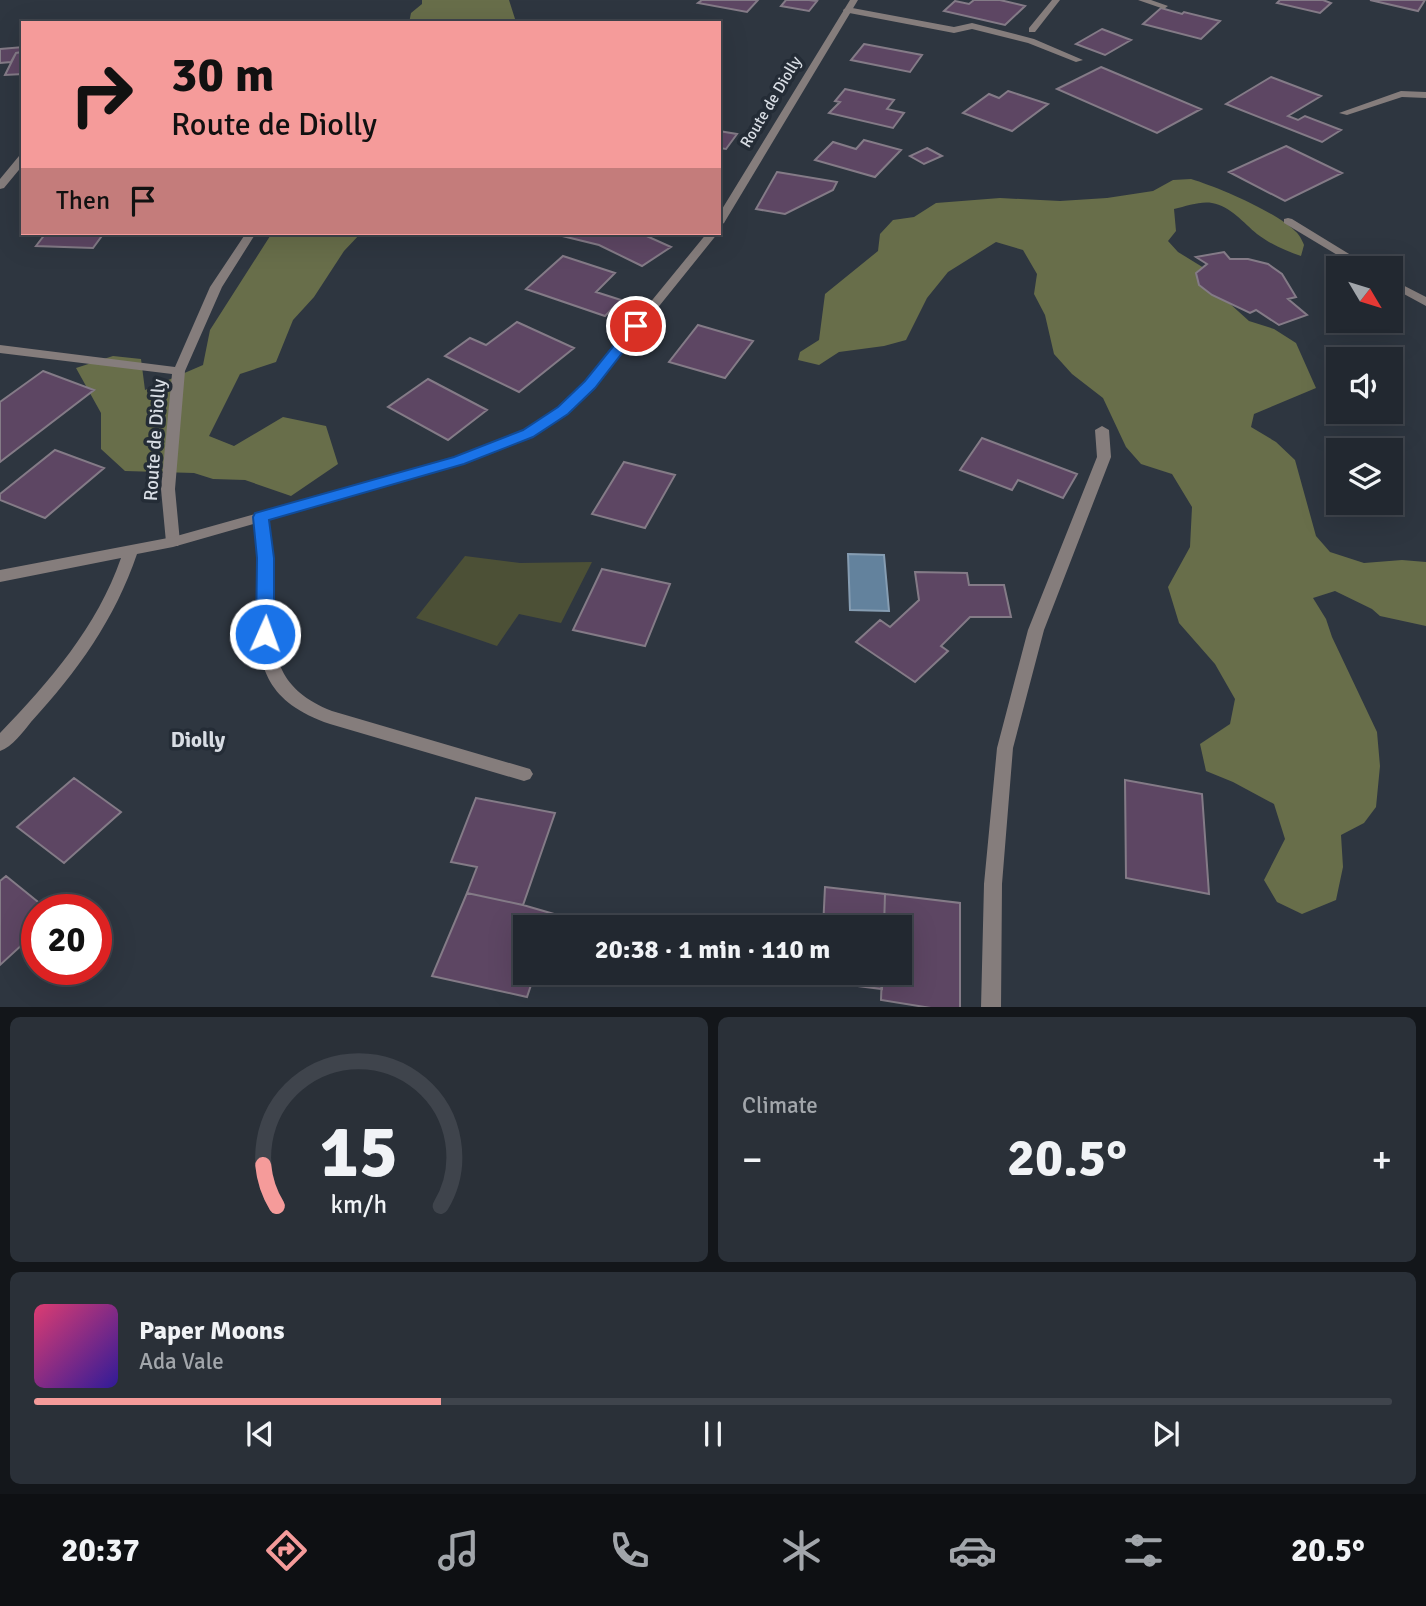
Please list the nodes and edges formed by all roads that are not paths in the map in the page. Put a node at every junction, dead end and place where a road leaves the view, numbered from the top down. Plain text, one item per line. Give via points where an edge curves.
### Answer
1 (854, 0) edge
2 (1056, 0) edge
3 (1142, 0) edge
4 (1164, 6) dead end
5 (848, 10) junction
6 (1032, 30) dead end
7 (1079, 60) dead end
8 (1426, 95) edge
9 (1344, 113) dead end
10 (21, 160) edge
11 (0, 186) edge
12 (721, 220) edge
13 (1288, 221) dead end
14 (250, 235) edge
15 (711, 235) edge
16 (1347, 256) edge
17 (1404, 289) edge
18 (1426, 302) edge
19 (0, 349) edge
20 (178, 371) junction
21 (1102, 430) dead end
22 (261, 517) junction
23 (173, 542) junction
24 (131, 550) junction
25 (0, 576) edge
26 (0, 744) edge
27 (524, 774) dead end
28 (991, 1007) edge

1 - 5 street, Route de Diolly
2 - 6 street
3 - 4 street
5 - 7 street via 954,30 972,26 1031,41
5 - 12 street, Route de Diolly
8 - 9 street via 1401,94
10 - 11 street
13 - 16 street
14 - 20 street, Route de Diolly via 216,287
15 - 22 street via 590,384 563,411 528,433 459,461
17 - 18 street
19 - 20 street
20 - 23 street, Route de Diolly via 168,489
21 - 28 street via 1104,457 1036,630 1005,748 993,884
22 - 23 street
22 - 27 street via 266,558 265,634 276,678 286,690 311,710 330,717
23 - 24 street
24 - 25 street
24 - 26 street via 94,631

